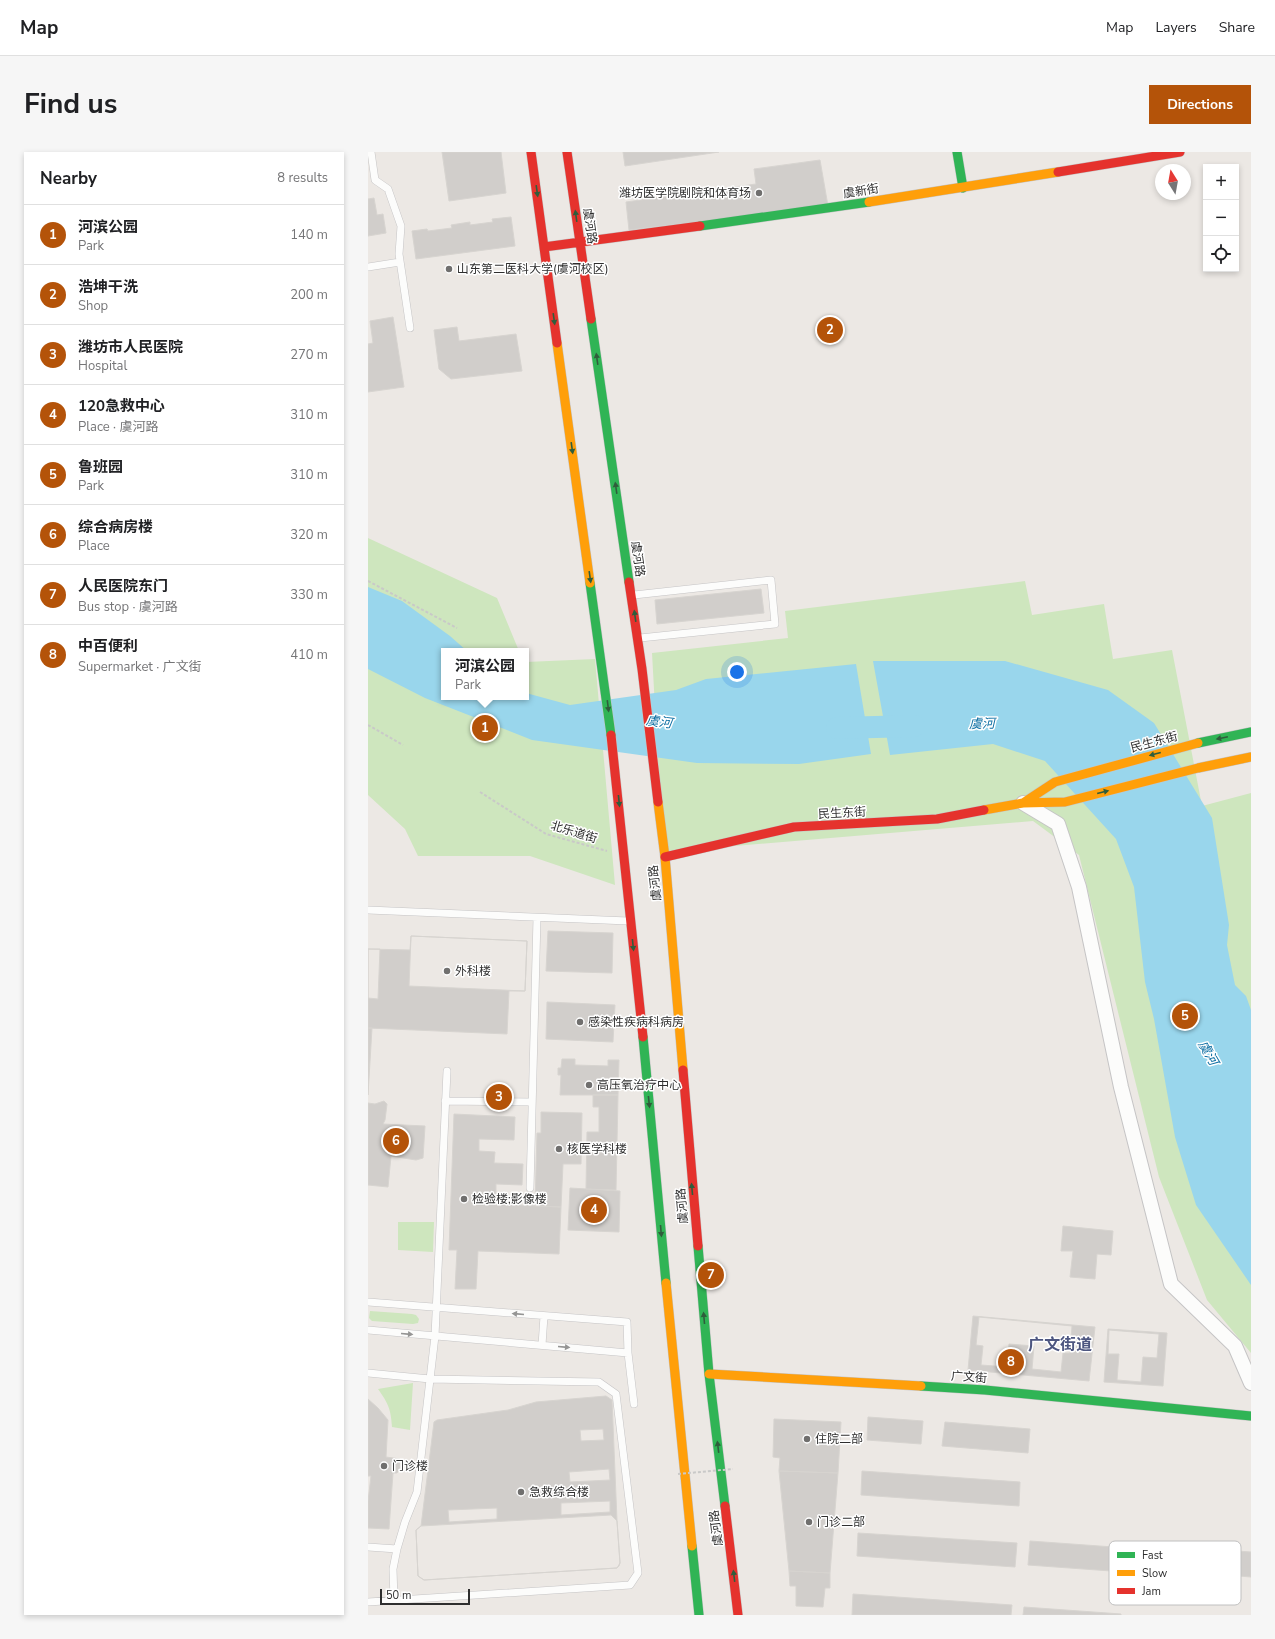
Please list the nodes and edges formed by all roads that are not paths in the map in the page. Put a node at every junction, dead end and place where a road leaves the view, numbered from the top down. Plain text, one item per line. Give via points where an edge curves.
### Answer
1 (371, 152) edge
2 (531, 152) edge
3 (567, 152) edge
4 (957, 152) edge
5 (1180, 152) edge
6 (372, 181) edge
7 (964, 188) junction
8 (580, 241) junction
9 (544, 247) junction
10 (400, 262) junction
11 (368, 266) edge
12 (410, 328) dead end
13 (632, 595) junction
14 (638, 638) junction
15 (1251, 732) edge
16 (1251, 757) edge
17 (1023, 803) junction
18 (665, 857) junction
19 (368, 910) edge
20 (537, 918) junction
21 (631, 921) junction
22 (447, 1071) dead end
23 (445, 1101) junction
24 (532, 1102) junction
25 (530, 1188) dead end
26 (368, 1302) edge
27 (436, 1307) junction
28 (544, 1316) junction
29 (368, 1330) edge
30 (435, 1336) junction
31 (542, 1345) junction
32 (628, 1353) junction
33 (368, 1373) edge
34 (709, 1374) junction
35 (430, 1379) junction
36 (1251, 1383) edge
37 (634, 1404) dead end
38 (1251, 1416) edge
39 (368, 1547) edge
40 (397, 1549) junction
41 (394, 1600) junction
42 (368, 1602) edge
43 (699, 1615) edge
44 (738, 1615) edge

1 - 6 lane
2 -> 9 main road, 虞河路
8 -> 3 main road, 虞河路
4 - 7 main road
5 - 7 main road, 虞新街
6 - 10 lane via 388,189 401,226
7 - 8 main road, 虞新街
8 - 9 main road, 虞新街
13 -> 8 main road, 虞河路
9 -> 21 main road, 虞河路 via 616,763
10 - 11 lane
10 - 12 lane
14 -> 13 main road, 虞河路
13 - 14 lane via 771,580 775,624
14 - 18 main road, 虞河路
15 -> 17 main road, 民生东街 via 1192,744 1055,782
17 -> 16 main road, 民生东街 via 1065,802
17 - 18 main road, 民生东街 via 936,819 794,827
17 - 36 street via 1058,824 1079,887 1121,1087 1171,1284 1235,1346
34 -> 18 main road, 虞河路
19 - 20 lane
20 - 21 lane
20 - 24 lane
21 -> 43 main road, 虞河路
22 - 23 lane
23 - 24 lane
23 - 27 lane
24 - 25 lane
26 - 27 lane
28 -> 27 lane
27 - 30 lane
28 - 31 lane
28 - 32 lane via 626,1322
29 -> 30 lane
30 - 31 lane
30 - 35 lane
31 -> 32 lane
32 - 37 lane
33 - 35 lane
34 - 38 main road, 广文街 via 985,1390
44 -> 34 main road, 虞河路
35 - 40 lane via 417,1492
35 - 41 lane via 599,1382 616,1394 638,1574 630,1585
39 - 40 lane
40 - 41 lane via 393,1569
41 - 42 lane

